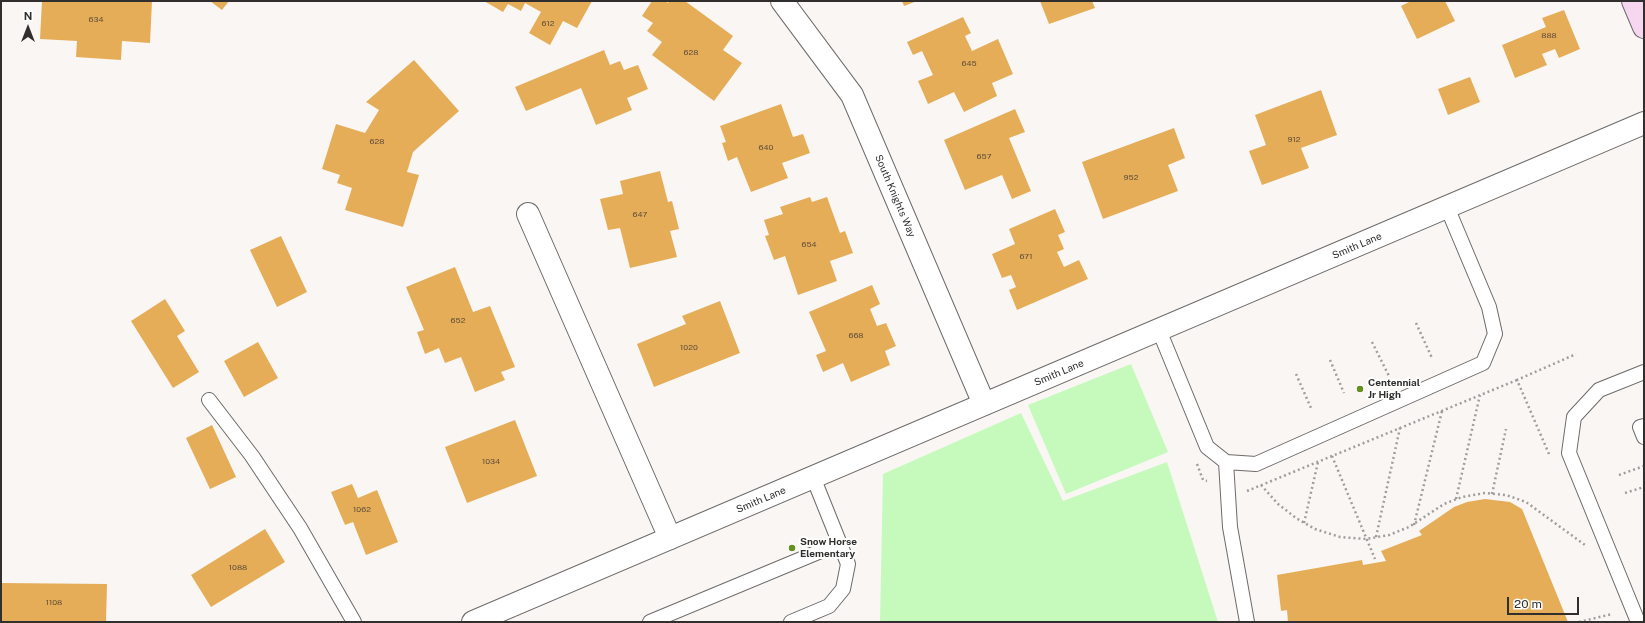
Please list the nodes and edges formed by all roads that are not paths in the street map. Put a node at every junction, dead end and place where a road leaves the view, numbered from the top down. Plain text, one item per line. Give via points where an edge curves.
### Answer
1 (782, 1) edge
2 (1632, 1) edge
3 (1644, 27) edge
4 (1644, 123) edge
5 (1447, 207) junction
6 (528, 214) dead end
7 (1159, 330) junction
8 (1643, 376) edge
9 (209, 400) dead end
10 (984, 404) junction
11 (1644, 426) edge
12 (1644, 437) edge
13 (1226, 462) junction
14 (814, 477) junction
15 (670, 538) junction
16 (840, 543) junction
17 (354, 622) edge
18 (473, 622) edge
19 (650, 622) edge
20 (791, 622) edge
21 (1247, 622) edge
22 (1638, 622) edge

1 - 10 street, South Knights Way via 852,95
2 - 3 main road
4 - 5 street, Smith Lane
5 - 7 street, Smith Lane
5 - 13 lane via 1490,313 1495,334 1483,363 1256,464
6 - 15 street
7 - 10 street, Smith Lane
7 - 13 lane via 1207,447
8 - 22 lane via 1599,390 1574,417 1569,453
9 - 17 lane via 252,456 300,528
10 - 14 street, Smith Lane
11 - 12 lane via 1640,427
13 - 21 lane via 1230,527
14 - 15 street, Smith Lane
14 - 16 lane
15 - 18 street, Smith Lane
16 - 19 lane
16 - 20 lane via 848,564 843,589 829,606

